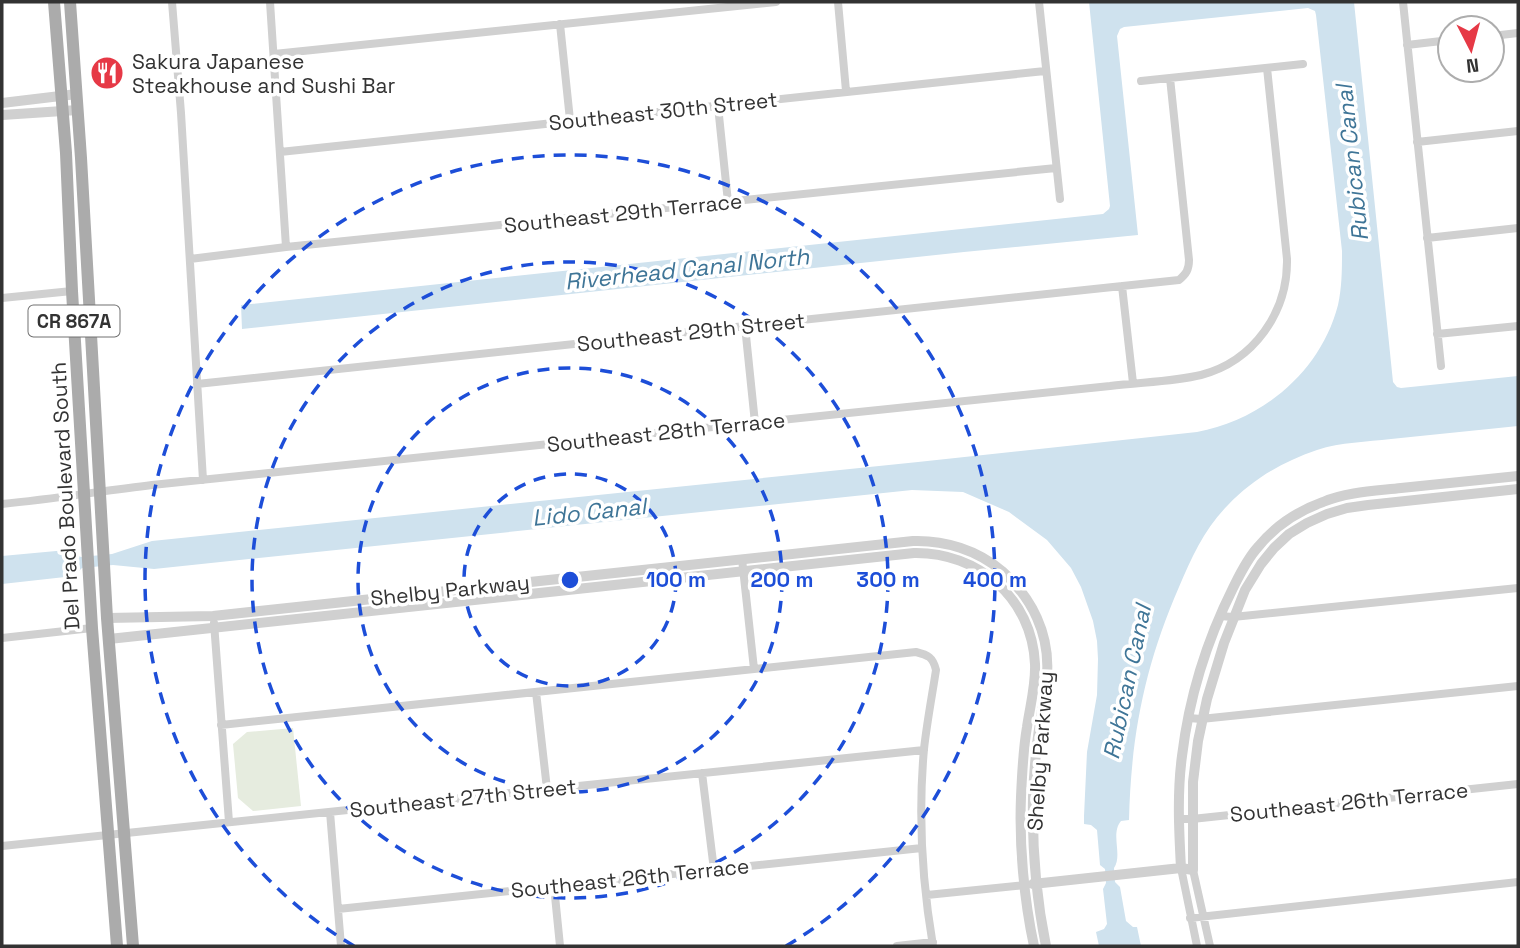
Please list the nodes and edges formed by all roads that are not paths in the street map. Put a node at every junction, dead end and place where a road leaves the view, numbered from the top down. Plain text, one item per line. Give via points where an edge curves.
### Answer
1 (54, 2) edge
2 (70, 2) edge
3 (173, 2) edge
4 (270, 2) edge
5 (776, 2) edge
6 (838, 2) edge
7 (1038, 2) edge
8 (1403, 2) edge
9 (708, 5) edge
10 (560, 24) junction
11 (1436, 42) edge
12 (1407, 45) junction
13 (274, 54) junction
14 (1303, 64) dead end
15 (1267, 68) junction
16 (1045, 71) junction
17 (1170, 78) junction
18 (1141, 81) dead end
19 (846, 91) junction
20 (77, 94) junction
21 (61, 96) junction
22 (2, 103) edge
23 (718, 106) junction
24 (78, 110) junction
25 (62, 111) junction
26 (2, 115) edge
27 (570, 120) junction
28 (1518, 131) edge
29 (1418, 142) junction
30 (280, 152) junction
31 (1056, 168) junction
32 (1060, 199) dead end
33 (728, 202) junction
34 (1518, 228) edge
35 (1427, 238) junction
36 (286, 247) junction
37 (190, 259) junction
38 (1122, 286) junction
39 (72, 291) junction
40 (2, 298) edge
41 (745, 326) junction
42 (1518, 326) edge
43 (91, 331) junction
44 (1437, 334) junction
45 (1441, 366) dead end
46 (1133, 383) junction
47 (197, 384) junction
48 (754, 423) junction
49 (1518, 476) edge
50 (203, 480) junction
51 (1518, 489) edge
52 (100, 491) junction
53 (84, 495) junction
54 (2, 504) edge
55 (913, 541) junction
56 (914, 553) junction
57 (743, 559) junction
58 (744, 571) junction
59 (89, 577) junction
60 (1518, 588) edge
61 (1220, 616) junction
62 (1233, 617) junction
63 (107, 618) junction
64 (214, 621) junction
65 (92, 628) junction
66 (2, 638) edge
67 (109, 639) junction
68 (754, 669) junction
69 (1518, 686) edge
70 (536, 692) junction
71 (113, 693) junction
72 (1189, 718) junction
73 (1201, 719) junction
74 (221, 725) junction
75 (924, 750) junction
76 (702, 773) junction
77 (1518, 784) edge
78 (547, 789) junction
79 (330, 812) junction
80 (1180, 819) junction
81 (1192, 819) junction
82 (229, 822) junction
83 (123, 833) junction
84 (109, 835) junction
85 (2, 846) edge
86 (922, 848) junction
87 (1181, 868) junction
88 (713, 870) junction
89 (1193, 870) junction
90 (1518, 881) edge
91 (1031, 885) junction
92 (554, 886) junction
93 (927, 895) junction
94 (338, 909) junction
95 (1203, 916) junction
96 (1190, 918) junction
97 (933, 944) edge
98 (117, 946) edge
99 (133, 946) edge
100 (341, 946) edge
101 (560, 946) edge
102 (897, 946) edge
103 (1034, 946) edge
104 (1046, 946) edge
105 (1197, 946) edge
106 (1210, 946) edge

1 - 21 main road, Del Prado Boulevard South / CR 867A
2 - 20 main road, Del Prado Boulevard South / CR 867A
3 - 37 street
4 - 13 street
5 - 9 street
6 - 19 street
7 - 16 street
8 - 12 street
9 - 10 street
10 - 13 street
10 - 27 street
11 - 12 street
12 - 29 street
13 - 30 street
14 - 15 street
15 - 17 street
15 - 46 street, Southeast 28th Terrace via 1286,259 1277,311 1253,345 1221,367 1203,374
16 - 19 street, Southeast 30th Street
16 - 31 street
17 - 18 street
17 - 38 street, Southeast 29th Street via 1189,268 1179,279
19 - 23 street, Southeast 30th Street
20 - 21 street
20 - 24 main road, Del Prado Boulevard South / CR 867A
21 - 22 street
21 - 25 main road, Del Prado Boulevard South / CR 867A
23 - 27 street, Southeast 30th Street
23 - 33 street
24 - 25 street
24 - 43 main road, Del Prado Boulevard South / CR 867A
25 - 26 street
25 - 39 main road, Del Prado Boulevard South / CR 867A
27 - 30 street, Southeast 30th Street
28 - 29 street
29 - 35 street
30 - 36 street
31 - 32 street
31 - 33 street, Southeast 29th Terrace
33 - 36 street, Southeast 29th Terrace
34 - 35 street
35 - 44 street
36 - 37 street, Southeast 29th Terrace
37 - 47 street
38 - 41 street, Southeast 29th Street
38 - 46 street
39 - 40 street
39 - 43 main road via 82,302
39 - 53 main road, Del Prado Boulevard South / CR 867A
41 - 47 street, Southeast 29th Street
41 - 48 street
42 - 44 street
43 - 52 main road, Del Prado Boulevard South / CR 867A
44 - 45 street
46 - 48 street, Southeast 28th Terrace
47 - 50 street
48 - 50 street, Southeast 28th Terrace
49 - 61 street via 1357,494 1308,508 1278,527 1257,548
50 - 52 street, Southeast 28th Terrace
51 - 62 street via 1347,508 1317,518 1289,534 1267,556
52 - 53 street, Southeast 28th Terrace
52 - 63 main road, Del Prado Boulevard South / CR 867A
53 - 54 street, Southeast 28th Terrace
53 - 59 main road, Del Prado Boulevard South / CR 867A
55 - 56 street
55 - 57 street, Shelby Parkway
55 - 91 street, Shelby Parkway via 951,544 991,563 1024,594 1041,627 1047,664 1035,761
56 - 58 street, Shelby Parkway
56 - 91 street, Shelby Parkway via 954,558 988,575 1013,600 1030,634 1035,675 1020,807
57 - 58 street
57 - 64 street, Shelby Parkway
58 - 64 street, Shelby Parkway
58 - 68 street
59 - 65 main road, Del Prado Boulevard South / CR 867A
59 - 67 main road
60 - 62 street
61 - 62 street
61 - 72 street
62 - 73 street
63 - 64 street, Shelby Parkway
63 - 67 main road, Del Prado Boulevard South / CR 867A
64 - 67 street, Shelby Parkway
64 - 74 street
65 - 66 street
65 - 71 main road via 103,646 106,678
65 - 84 main road, Del Prado Boulevard South / CR 867A
67 - 71 main road, Del Prado Boulevard South / CR 867A
68 - 70 street
68 - 75 street via 916,652 928,655 936,670
69 - 73 street
70 - 74 street
70 - 78 street
71 - 83 main road, Del Prado Boulevard South / CR 867A
72 - 73 street
72 - 80 street via 1181,766
73 - 81 street
74 - 82 street
75 - 76 street, Southeast 27th Street
75 - 86 street
76 - 78 street, Southeast 27th Street
76 - 88 street
77 - 81 street, Southeast 26th Terrace
78 - 79 street, Southeast 27th Street
79 - 82 street, Southeast 27th Street
79 - 94 street
80 - 81 street, Southeast 26th Terrace
80 - 87 street
81 - 89 street
82 - 83 street, Southeast 27th Street
83 - 84 street, Southeast 27th Street
83 - 99 main road, Del Prado Boulevard South / CR 867A
84 - 85 street, Southeast 27th Street
84 - 98 main road, Del Prado Boulevard South / CR 867A
86 - 88 street, Southeast 26th Terrace
86 - 93 street
87 - 89 street
87 - 91 street
87 - 96 street
88 - 92 street, Southeast 26th Terrace
89 - 95 street
90 - 95 street
91 - 93 street
91 - 103 street
91 - 104 street
92 - 94 street, Southeast 26th Terrace
92 - 101 street
93 - 97 street
94 - 100 street
95 - 96 street
95 - 106 street
96 - 105 street
97 - 102 street

